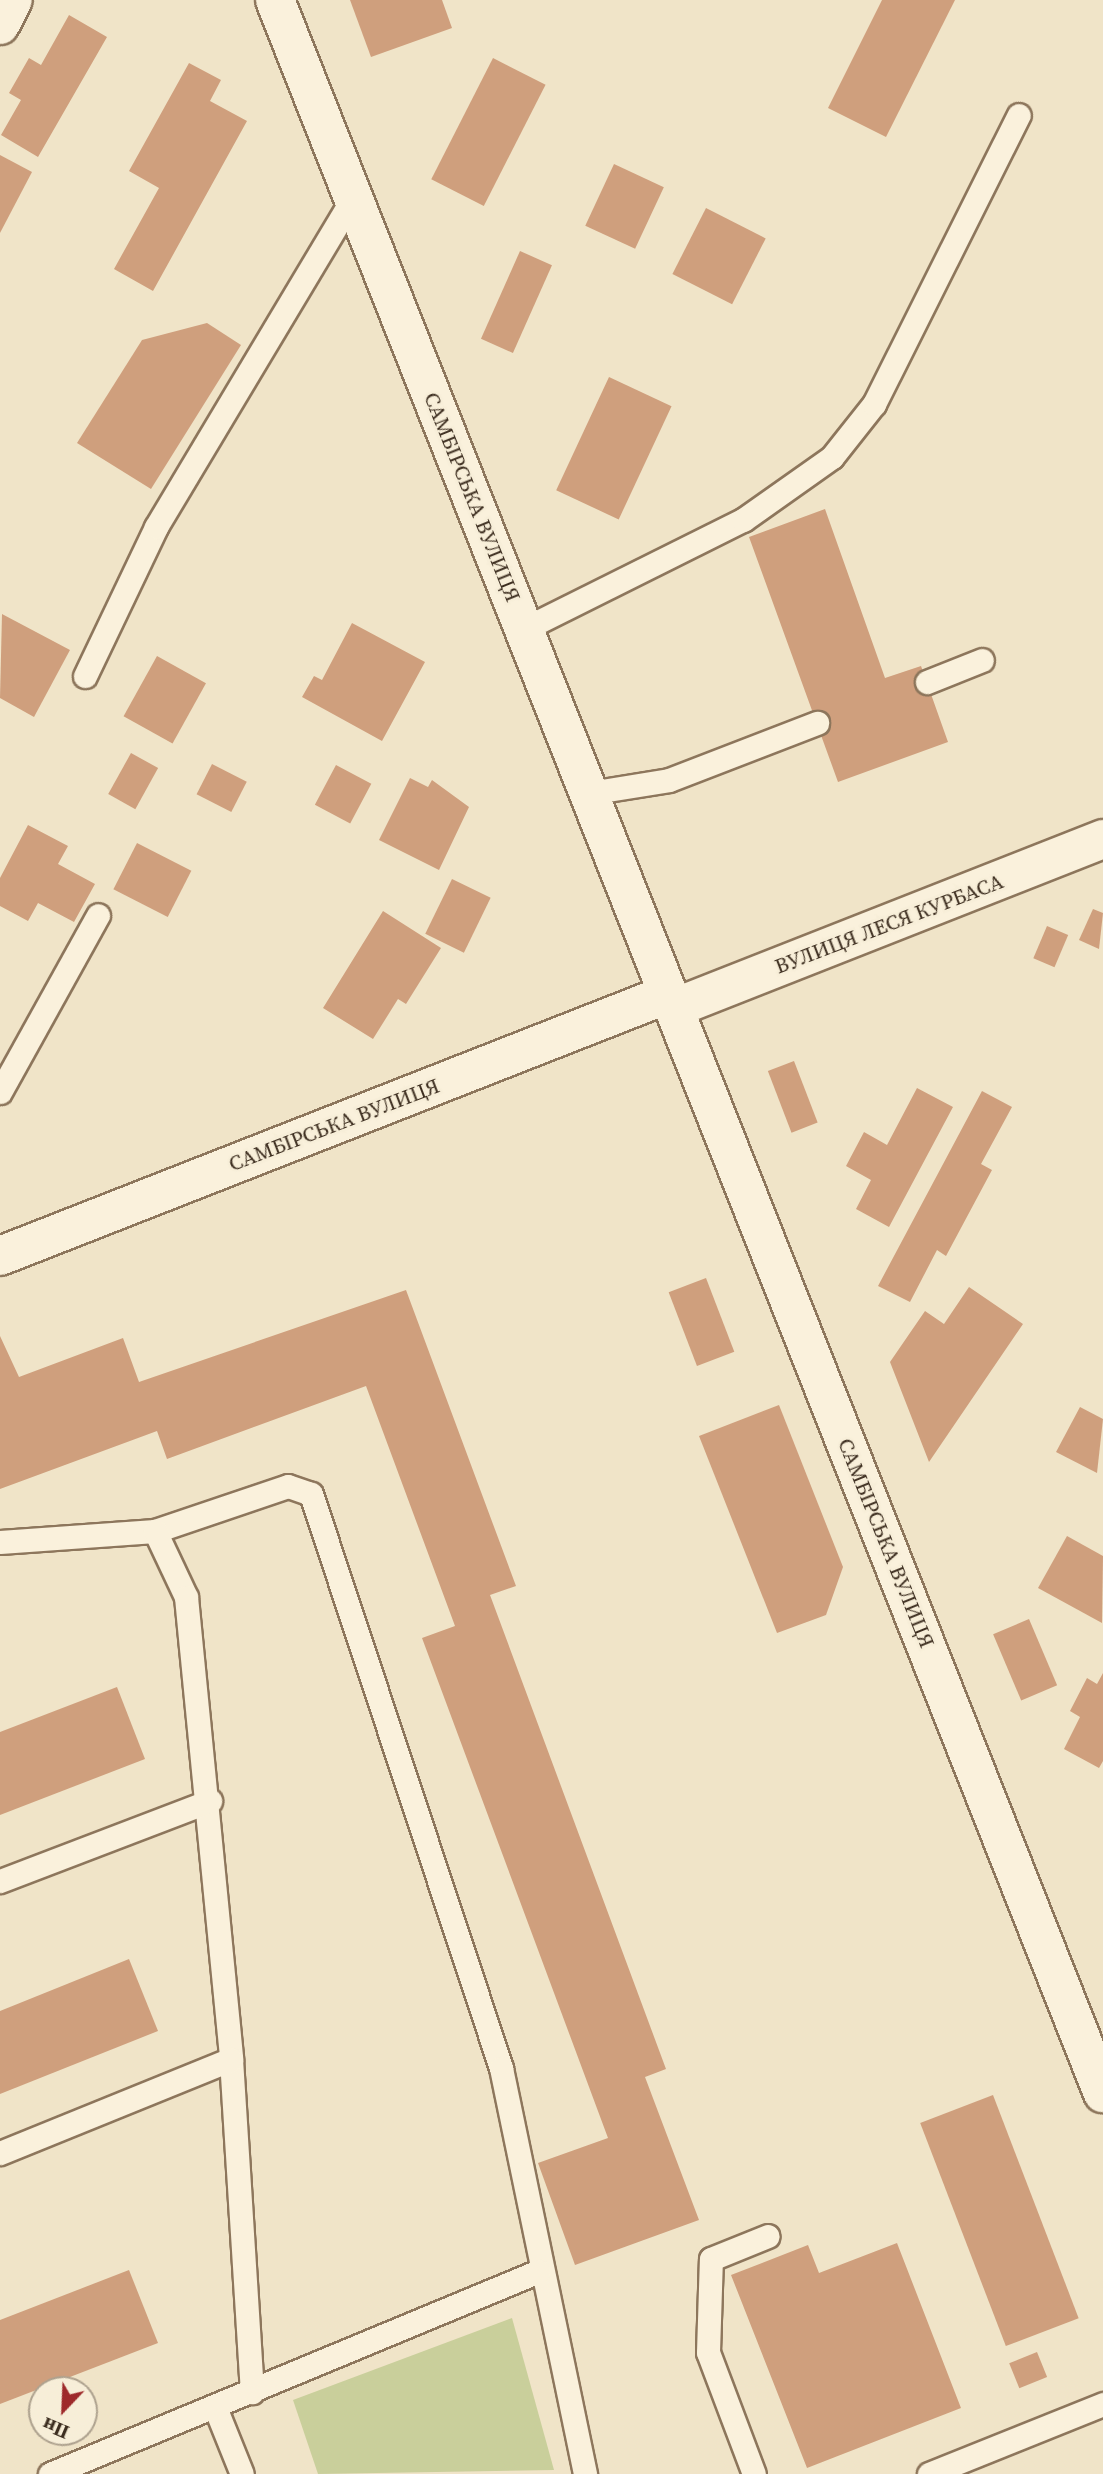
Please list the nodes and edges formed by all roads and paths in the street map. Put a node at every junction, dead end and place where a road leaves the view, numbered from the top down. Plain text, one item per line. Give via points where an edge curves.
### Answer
1 (13, 0) edge
2 (275, 0) edge
3 (0, 25) edge
4 (1018, 116) dead end
5 (353, 198) junction
6 (524, 629) junction
7 (982, 660) dead end
8 (85, 676) dead end
9 (927, 681) dead end
10 (817, 723) dead end
11 (589, 793) junction
12 (1103, 839) edge
13 (98, 915) dead end
14 (671, 1001) junction
15 (0, 1092) edge
16 (0, 1256) edge
17 (155, 1531) junction
18 (0, 1542) edge
19 (210, 1801) junction
20 (0, 1881) edge
21 (231, 2059) junction
22 (1103, 2094) edge
23 (0, 2153) edge
24 (768, 2236) dead end
25 (539, 2271) junction
26 (252, 2392) junction
27 (1103, 2404) edge
28 (215, 2407) junction
29 (50, 2474) edge
30 (242, 2474) edge
31 (585, 2474) edge
32 (754, 2474) edge
33 (929, 2474) edge

1 - 3 main road
2 - 5 main road, САМБІРСЬКА ВУЛИЦЯ
4 - 6 lane via 874,404 832,457 743,520
5 - 6 main road, САМБІРСЬКА ВУЛИЦЯ
5 - 8 lane via 156,527
6 - 11 main road, САМБІРСЬКА ВУЛИЦЯ
7 - 9 lane
10 - 11 lane via 669,780
11 - 14 main road, САМБІРСЬКА ВУЛИЦЯ
12 - 14 main road, ВУЛИЦЯ ЛЕСЯ КУРБАСА
13 - 15 lane
14 - 16 main road, САМБІРСЬКА ВУЛИЦЯ
14 - 22 main road, САМБІРСЬКА ВУЛИЦЯ
17 - 18 lane
17 - 19 lane via 186,1597
17 - 25 lane via 288,1486 311,1493 501,2068
19 - 20 lane
19 - 21 lane
21 - 23 lane
21 - 26 lane
24 - 32 lane via 711,2259 708,2352
25 - 26 lane
25 - 31 lane
26 - 28 lane
27 - 33 lane
28 - 29 lane
28 - 30 lane

